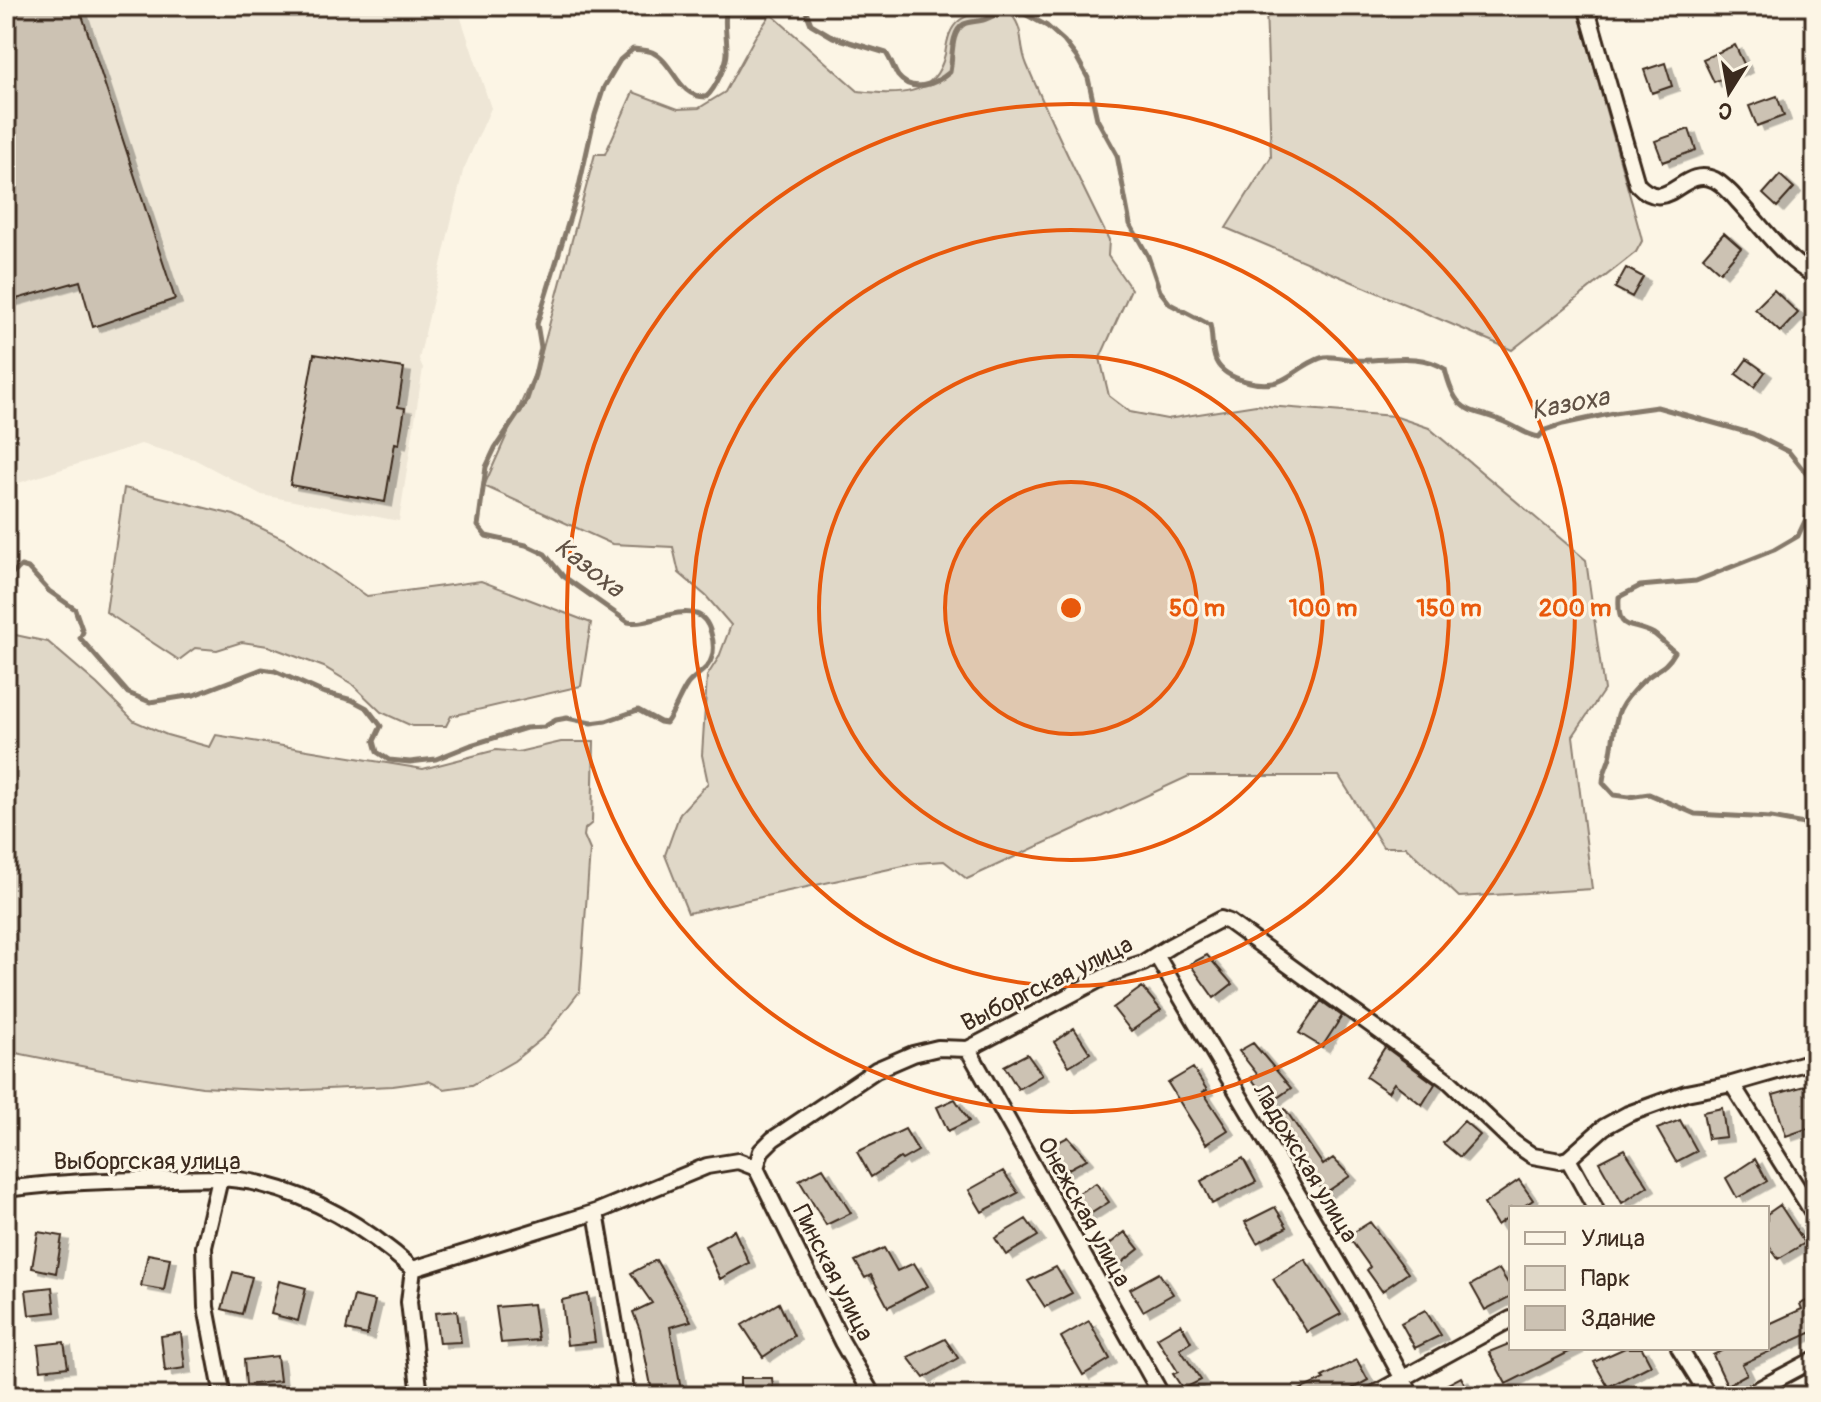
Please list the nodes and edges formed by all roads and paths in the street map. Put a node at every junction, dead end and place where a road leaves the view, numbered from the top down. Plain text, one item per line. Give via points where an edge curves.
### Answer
1 (1586, 6) edge
2 (1815, 275) edge
3 (1156, 955) junction
4 (968, 1049) junction
5 (1815, 1060) edge
6 (1732, 1084) junction
7 (1568, 1159) junction
8 (756, 1168) junction
9 (220, 1179) junction
10 (6, 1189) edge
11 (1594, 1206) edge
12 (596, 1212) junction
13 (1815, 1216) edge
14 (413, 1269) junction
15 (1509, 1320) edge
16 (1680, 1350) edge
17 (1815, 1359) edge
18 (1403, 1379) junction
19 (6, 1382) edge
20 (8, 1396) edge
21 (223, 1396) edge
22 (420, 1396) edge
23 (627, 1396) edge
24 (873, 1396) edge
25 (1162, 1396) edge
26 (1371, 1396) edge
27 (1412, 1396) edge
28 (1709, 1396) edge
29 (1746, 1396) edge

1 - 2 street via 1637,184 1657,197 1687,181 1716,180 1791,258
3 - 4 street, Выборгская улица
3 - 7 street, Выборгская улица via 1221,919 1229,922 1450,1082 1514,1143 1533,1156
3 - 18 street, Ладожская улица
4 - 8 street, Выборгская улица via 938,1048 876,1070 773,1139 761,1151
4 - 25 street, Онежская улица
5 - 6 street
6 - 7 street via 1686,1093 1628,1114
6 - 13 street
7 - 11 street
8 - 12 street via 738,1161 707,1166
8 - 24 street, Пинская улица
9 - 10 street, Выборгская улица via 56,1182
9 - 14 street, Выборгская улица via 260,1184 319,1205 384,1242
9 - 21 street via 204,1247 206,1307
12 - 14 street
12 - 23 street
14 - 22 street via 409,1302
15 - 18 street
16 - 28 street
17 - 29 street
18 - 26 street
18 - 27 street, Ладожская улица
19 - 20 street

